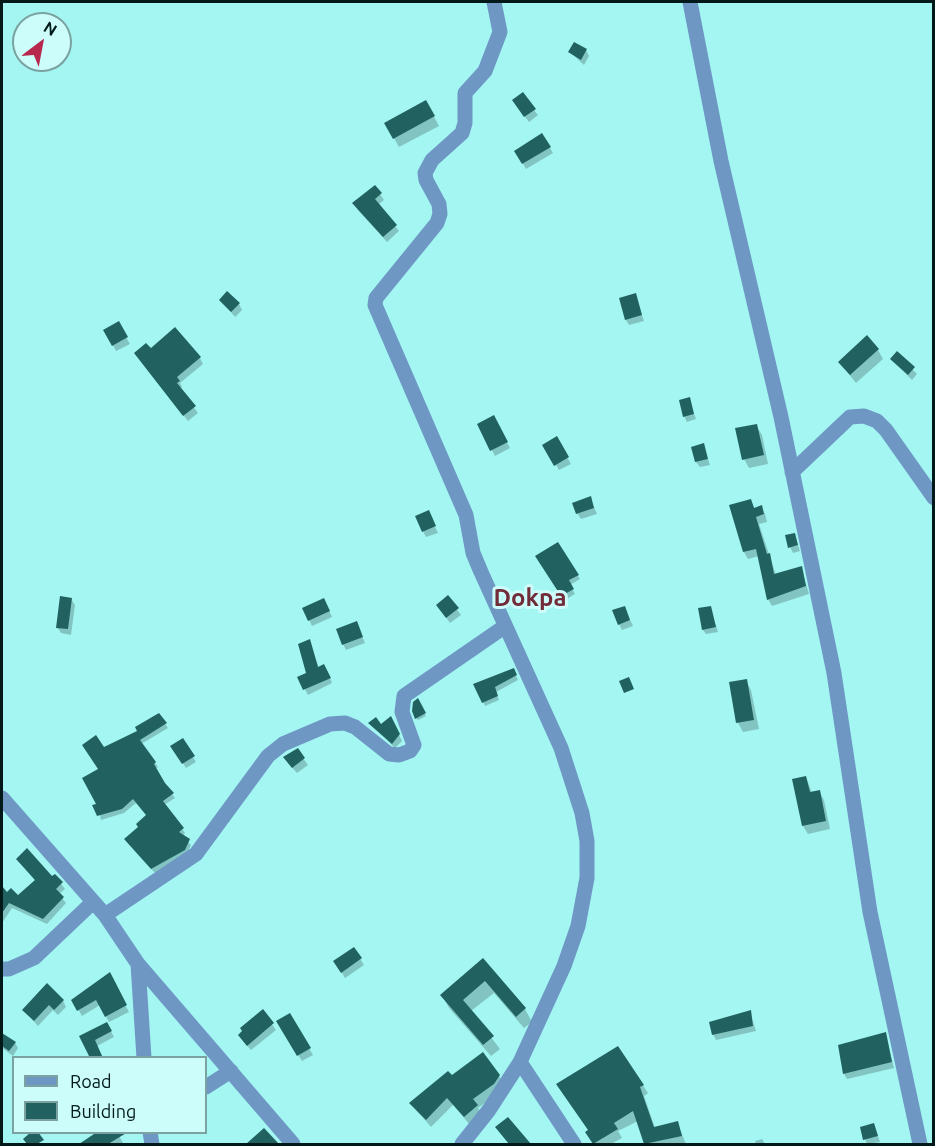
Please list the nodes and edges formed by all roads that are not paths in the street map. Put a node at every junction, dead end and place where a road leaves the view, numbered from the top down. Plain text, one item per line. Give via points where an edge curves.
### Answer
1 (494, 2) edge
2 (690, 2) edge
3 (792, 472) junction
4 (933, 498) edge
5 (504, 627) junction
6 (2, 798) edge
7 (93, 902) junction
8 (105, 915) junction
9 (138, 964) junction
10 (2, 969) edge
11 (144, 1056) edge
12 (520, 1062) junction
13 (231, 1071) junction
14 (207, 1087) edge
15 (293, 1144) edge
16 (462, 1144) edge
17 (574, 1144) edge
18 (920, 1144) edge

1 - 5 street via 500,32 487,67 465,93 462,133 432,160 426,173 439,204 437,223 376,298 375,305 466,515 473,553
2 - 3 street via 721,161
3 - 4 street via 850,417 864,416 886,430
3 - 18 street via 834,673 870,912
5 - 8 street via 405,696 402,712 414,745 410,751 389,754 345,723 330,724 283,744 268,756 196,854
5 - 12 street via 561,748 588,842 587,878 578,926
6 - 7 street
7 - 8 street
7 - 10 street via 34,958
8 - 9 street
9 - 11 street
9 - 13 street
12 - 16 street
12 - 17 street
13 - 14 street
13 - 15 street

